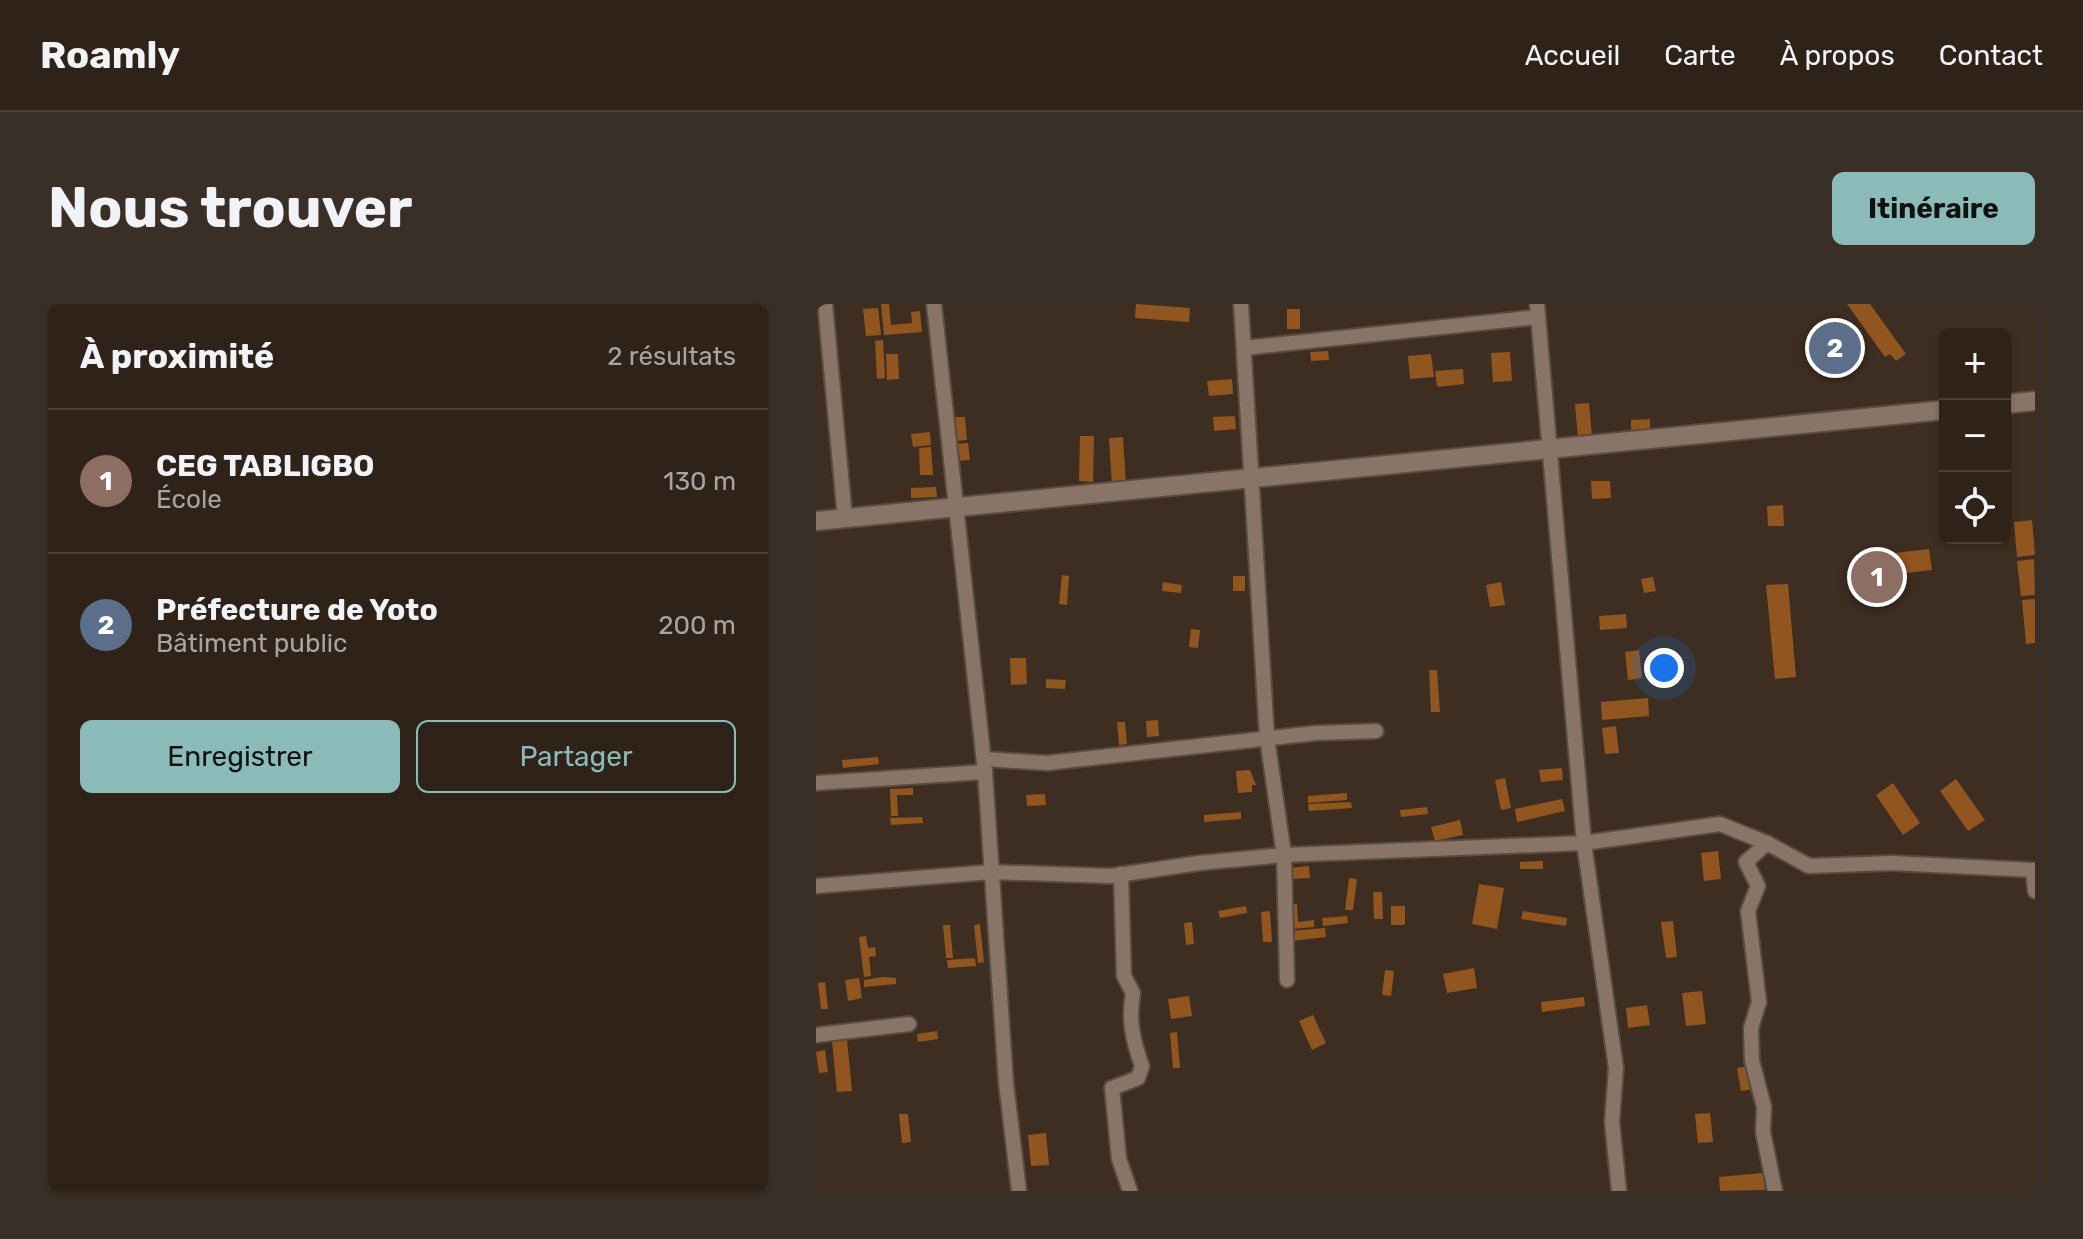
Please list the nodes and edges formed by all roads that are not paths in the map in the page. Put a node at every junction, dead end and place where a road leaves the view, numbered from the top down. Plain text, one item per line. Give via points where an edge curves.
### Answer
1 (825, 304) edge
2 (934, 304) edge
3 (1241, 304) edge
4 (1537, 310) edge
5 (1244, 348) junction
6 (2035, 401) edge
7 (2011, 403) edge
8 (1939, 411) edge
9 (1550, 449) junction
10 (1253, 478) junction
11 (958, 507) junction
12 (845, 518) junction
13 (816, 521) edge
14 (1376, 731) dead end
15 (1267, 738) junction
16 (984, 766) junction
17 (816, 783) edge
18 (1584, 843) junction
19 (1767, 843) junction
20 (1284, 855) junction
21 (2034, 870) edge
22 (991, 872) junction
23 (1121, 874) junction
24 (816, 886) edge
25 (2035, 891) edge
26 (1287, 980) dead end
27 (909, 1024) dead end
28 (816, 1035) edge
29 (1019, 1191) edge
30 (1130, 1191) edge
31 (1619, 1191) edge
32 (1775, 1191) edge

1 - 12 street
2 - 11 street
3 - 5 street
4 - 5 street
4 - 9 street
5 - 10 street
6 - 7 street
8 - 9 street
9 - 10 street
9 - 18 street
10 - 11 street
10 - 15 street
11 - 12 street
11 - 16 street
12 - 13 street
14 - 15 street
15 - 16 street
15 - 20 street
16 - 17 street
16 - 22 street
18 - 19 street via 1720,824
18 - 20 street
18 - 31 street via 1616,1068 1612,1122
19 - 21 street via 1809,866 1891,863
19 - 32 street via 1746,862 1758,886 1748,911 1759,1002 1751,1028 1752,1061
20 - 23 street
20 - 26 street
21 - 25 street
22 - 23 street
22 - 24 street
22 - 29 street
23 - 30 street via 1124,976 1133,993 1129,1013 1142,1066 1138,1078 1112,1088 1119,1159
27 - 28 street

